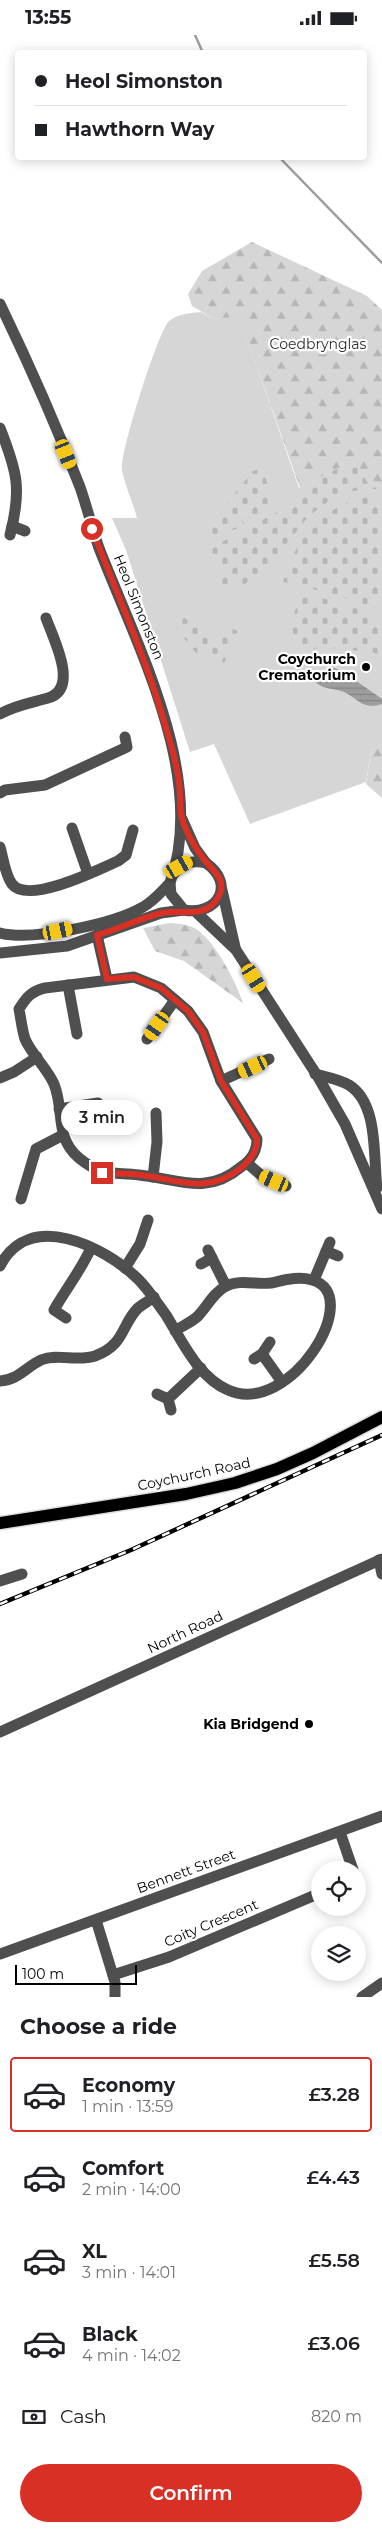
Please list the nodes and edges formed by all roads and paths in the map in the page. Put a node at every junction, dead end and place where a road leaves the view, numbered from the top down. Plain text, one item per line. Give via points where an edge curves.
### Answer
1 (0, 303) edge
2 (0, 429) edge
3 (25, 531) dead end
4 (37, 629) dead end
5 (0, 714) edge
6 (127, 747) dead end
7 (0, 793) edge
8 (182, 819) junction
9 (72, 828) dead end
10 (133, 830) dead end
11 (0, 847) edge
12 (206, 863) junction
13 (88, 874) junction
14 (171, 880) junction
15 (222, 890) junction
16 (184, 910) junction
17 (197, 913) junction
18 (0, 933) edge
19 (97, 935) junction
20 (236, 950) junction
21 (0, 953) edge
22 (107, 979) junction
23 (68, 985) junction
24 (175, 1000) junction
25 (77, 1034) dead end
26 (148, 1039) dead end
27 (37, 1057) junction
28 (269, 1059) dead end
29 (315, 1074) junction
30 (0, 1078) edge
31 (221, 1081) junction
32 (98, 1103) dead end
33 (59, 1109) junction
34 (156, 1113) dead end
35 (63, 1135) junction
36 (246, 1163) junction
37 (378, 1169) edge
38 (153, 1177) junction
39 (286, 1186) dead end
40 (21, 1199) dead end
41 (381, 1207) edge
42 (142, 1226) dead end
43 (91, 1248) junction
44 (338, 1257) dead end
45 (201, 1265) dead end
46 (0, 1266) edge
47 (125, 1268) junction
48 (314, 1280) junction
49 (226, 1286) junction
50 (154, 1297) junction
51 (66, 1318) dead end
52 (175, 1331) junction
53 (270, 1342) dead end
54 (201, 1369) junction
55 (0, 1381) edge
56 (282, 1382) junction
57 (165, 1401) dead end
58 (382, 1417) edge
59 (0, 1523) edge
60 (380, 1560) edge
61 (22, 1574) dead end
62 (382, 1574) edge
63 (0, 1581) edge
64 (0, 1732) edge
65 (382, 1816) edge
66 (340, 1832) junction
67 (350, 1861) edge
68 (311, 1897) edge
69 (96, 1920) junction
70 (0, 1954) edge
71 (113, 1975) junction
72 (382, 1983) edge
73 (115, 1997) edge
74 (362, 1997) edge

1 - 8 street, Heol Simonston via 77,480 92,529 148,668 178,776
2 - 3 street via 17,478 11,530
4 - 5 street via 47,622 64,672 64,682 51,698 12,707
6 - 7 street via 45,785
8 - 12 street, Heol Simonston
8 - 14 street, Heol Simonston
9 - 13 street
10 - 13 street via 126,855
11 - 13 street via 10,883 16,889 37,890
12 - 14 street via 188,862 179,867
12 - 15 street via 219,875
14 - 16 street via 171,894
14 - 18 street via 143,907 104,921 31,936
15 - 17 street via 208,909
15 - 20 street
16 - 17 street
16 - 19 street via 161,913
17 - 20 street
19 - 21 street via 67,946
19 - 22 street
20 - 29 street
22 - 23 street
22 - 24 street via 134,977 161,988
23 - 25 street
23 - 27 street via 34,991 19,1009 26,1041
24 - 26 street
24 - 31 street via 188,1011 203,1032
27 - 30 street
27 - 33 street via 55,1086
28 - 31 street
29 - 37 street via 349,1085 363,1098
29 - 41 street via 345,1123
31 - 36 street via 257,1139 257,1149
32 - 33 street
33 - 35 street
34 - 38 street via 158,1142
35 - 38 street via 69,1149 102,1173
35 - 40 street via 36,1149
36 - 38 street via 233,1174 209,1184 184,1184
36 - 39 street via 262,1176
37 - 41 street
42 - 47 street via 133,1257
43 - 46 street via 73,1240 32,1237 12,1249
43 - 47 street
43 - 51 street via 83,1267 54,1310
44 - 48 street via 328,1247
45 - 49 street via 210,1254
47 - 50 street
48 - 49 street via 286,1279
48 - 56 street via 323,1287 330,1300 327,1323 311,1357
49 - 52 street via 214,1295 197,1317
50 - 52 street
50 - 55 street via 138,1308 120,1339 103,1352 80,1359 51,1357 16,1377
52 - 54 street
53 - 56 street via 258,1356
54 - 56 street via 226,1389 238,1394 264,1392
54 - 57 street
58 - 59 main road, Coychurch Road via 286,1465 235,1483 186,1494
60 - 62 street
60 - 64 street, North Road
61 - 63 street
65 - 66 street, Bennett Street
66 - 67 street
66 - 69 street, Bennett Street
68 - 71 street, Coity Crescent via 169,1957
69 - 70 street, Bennett Street
69 - 71 street
71 - 73 street
72 - 74 street

